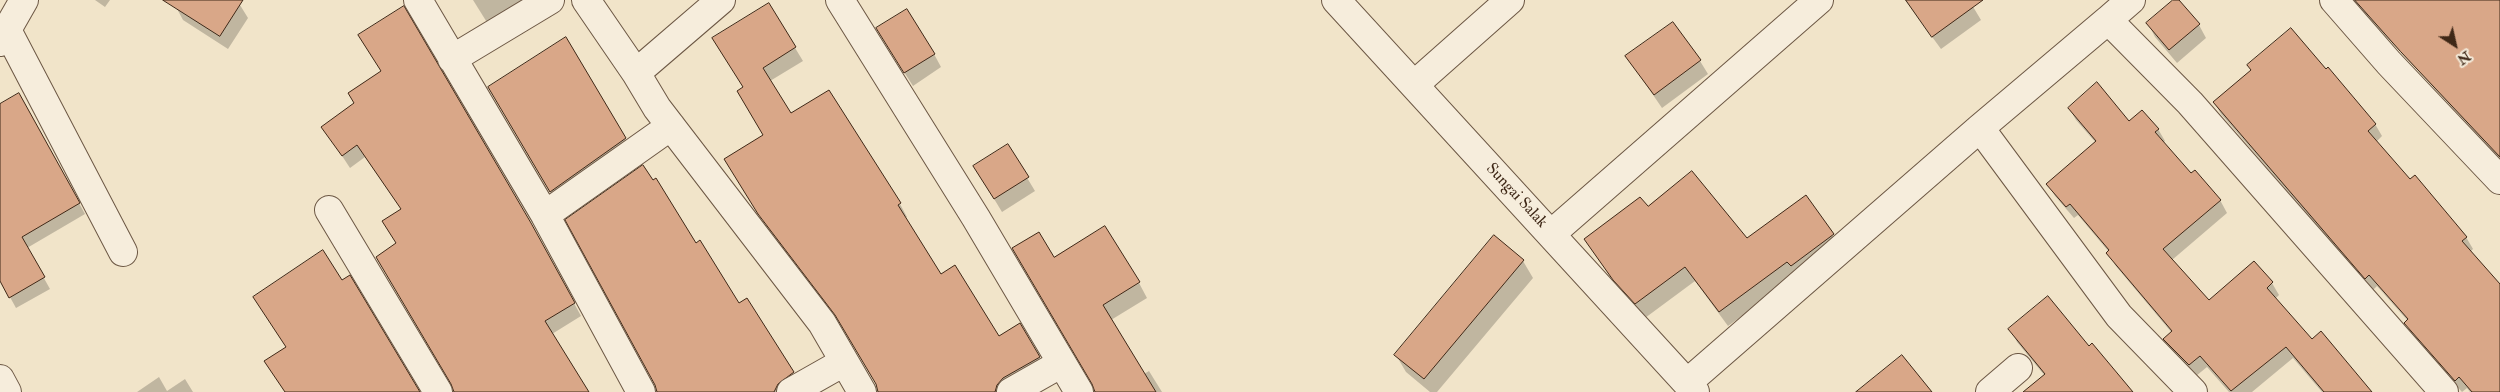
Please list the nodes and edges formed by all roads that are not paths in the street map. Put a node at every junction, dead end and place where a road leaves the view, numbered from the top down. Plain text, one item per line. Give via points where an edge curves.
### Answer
1 (24, 0) edge
2 (418, 0) edge
3 (550, 0) edge
4 (586, 0) edge
5 (721, 0) edge
6 (840, 0) edge
7 (1336, 0) edge
8 (1510, 0) edge
9 (1819, 0) edge
10 (2131, 0) edge
11 (2334, 0) edge
12 (2108, 20) junction
13 (3, 36) edge
14 (452, 58) junction
15 (636, 72) junction
16 (1414, 85) junction
17 (670, 126) junction
18 (1980, 128) junction
19 (2500, 180) edge
20 (329, 210) dead end
21 (544, 215) junction
22 (1551, 234) junction
23 (123, 252) dead end
24 (844, 362) junction
25 (1062, 362) junction
26 (2018, 368) dead end
27 (0, 379) edge
28 (1691, 388) edge
29 (7, 392) edge
30 (438, 392) edge
31 (642, 392) edge
32 (791, 392) edge
33 (862, 392) edge
34 (1012, 392) edge
35 (1079, 392) edge
36 (1990, 392) edge
37 (2193, 392) edge
38 (2444, 392) edge

1 - 13 street
2 - 14 street
3 - 14 street
4 - 15 street
5 - 15 street
6 - 25 street
7 - 16 street, Sungai Salak
8 - 16 street
9 - 22 street
10 - 12 street
11 - 19 street
12 - 18 street
12 - 38 street via 2190,103
13 - 23 street
14 - 21 street
15 - 17 street
16 - 22 street, Sungai Salak
17 - 21 street
17 - 24 street via 822,323
18 - 28 street
18 - 37 street via 2119,316
20 - 30 street
21 - 31 street
22 - 28 street, Sungai Salak
24 - 32 street
24 - 33 street
25 - 34 street
25 - 35 street
26 - 36 street
27 - 29 street

